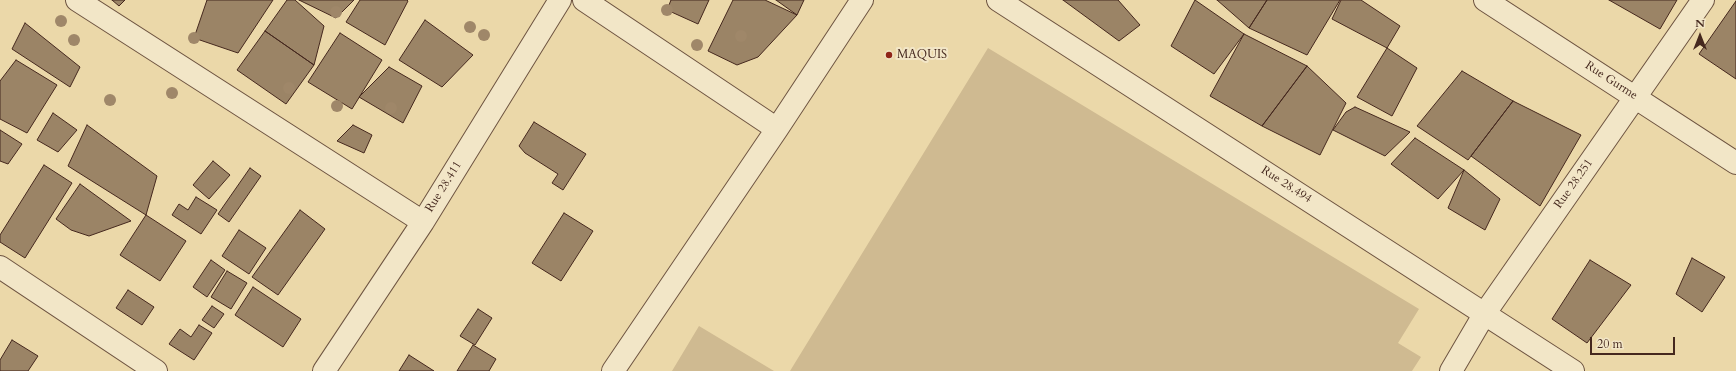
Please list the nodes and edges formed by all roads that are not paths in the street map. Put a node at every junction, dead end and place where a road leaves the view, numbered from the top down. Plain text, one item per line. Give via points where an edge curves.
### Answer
1 (77, 0) edge
2 (560, 0) edge
3 (584, 0) edge
4 (862, 0) edge
5 (998, 0) edge
6 (1485, 0) edge
7 (1703, 0) edge
8 (1635, 96) junction
9 (777, 129) junction
10 (1736, 163) edge
11 (423, 222) junction
12 (0, 267) edge
13 (1485, 313) junction
14 (156, 371) edge
15 (324, 371) edge
16 (613, 371) edge
17 (1451, 371) edge
18 (1573, 371) edge

1 - 11 street
2 - 11 street, Rue 28.411
3 - 9 street
4 - 9 street
5 - 13 street, Rue 28.494
6 - 8 street, Rue Gurme
7 - 8 street, Rue 28.251
8 - 10 street, Rue Gurme
8 - 13 street, Rue 28.251
9 - 16 street
11 - 15 street, Rue 28.411
12 - 14 street
13 - 17 street, Rue 28.251
13 - 18 street, Rue 28.494

